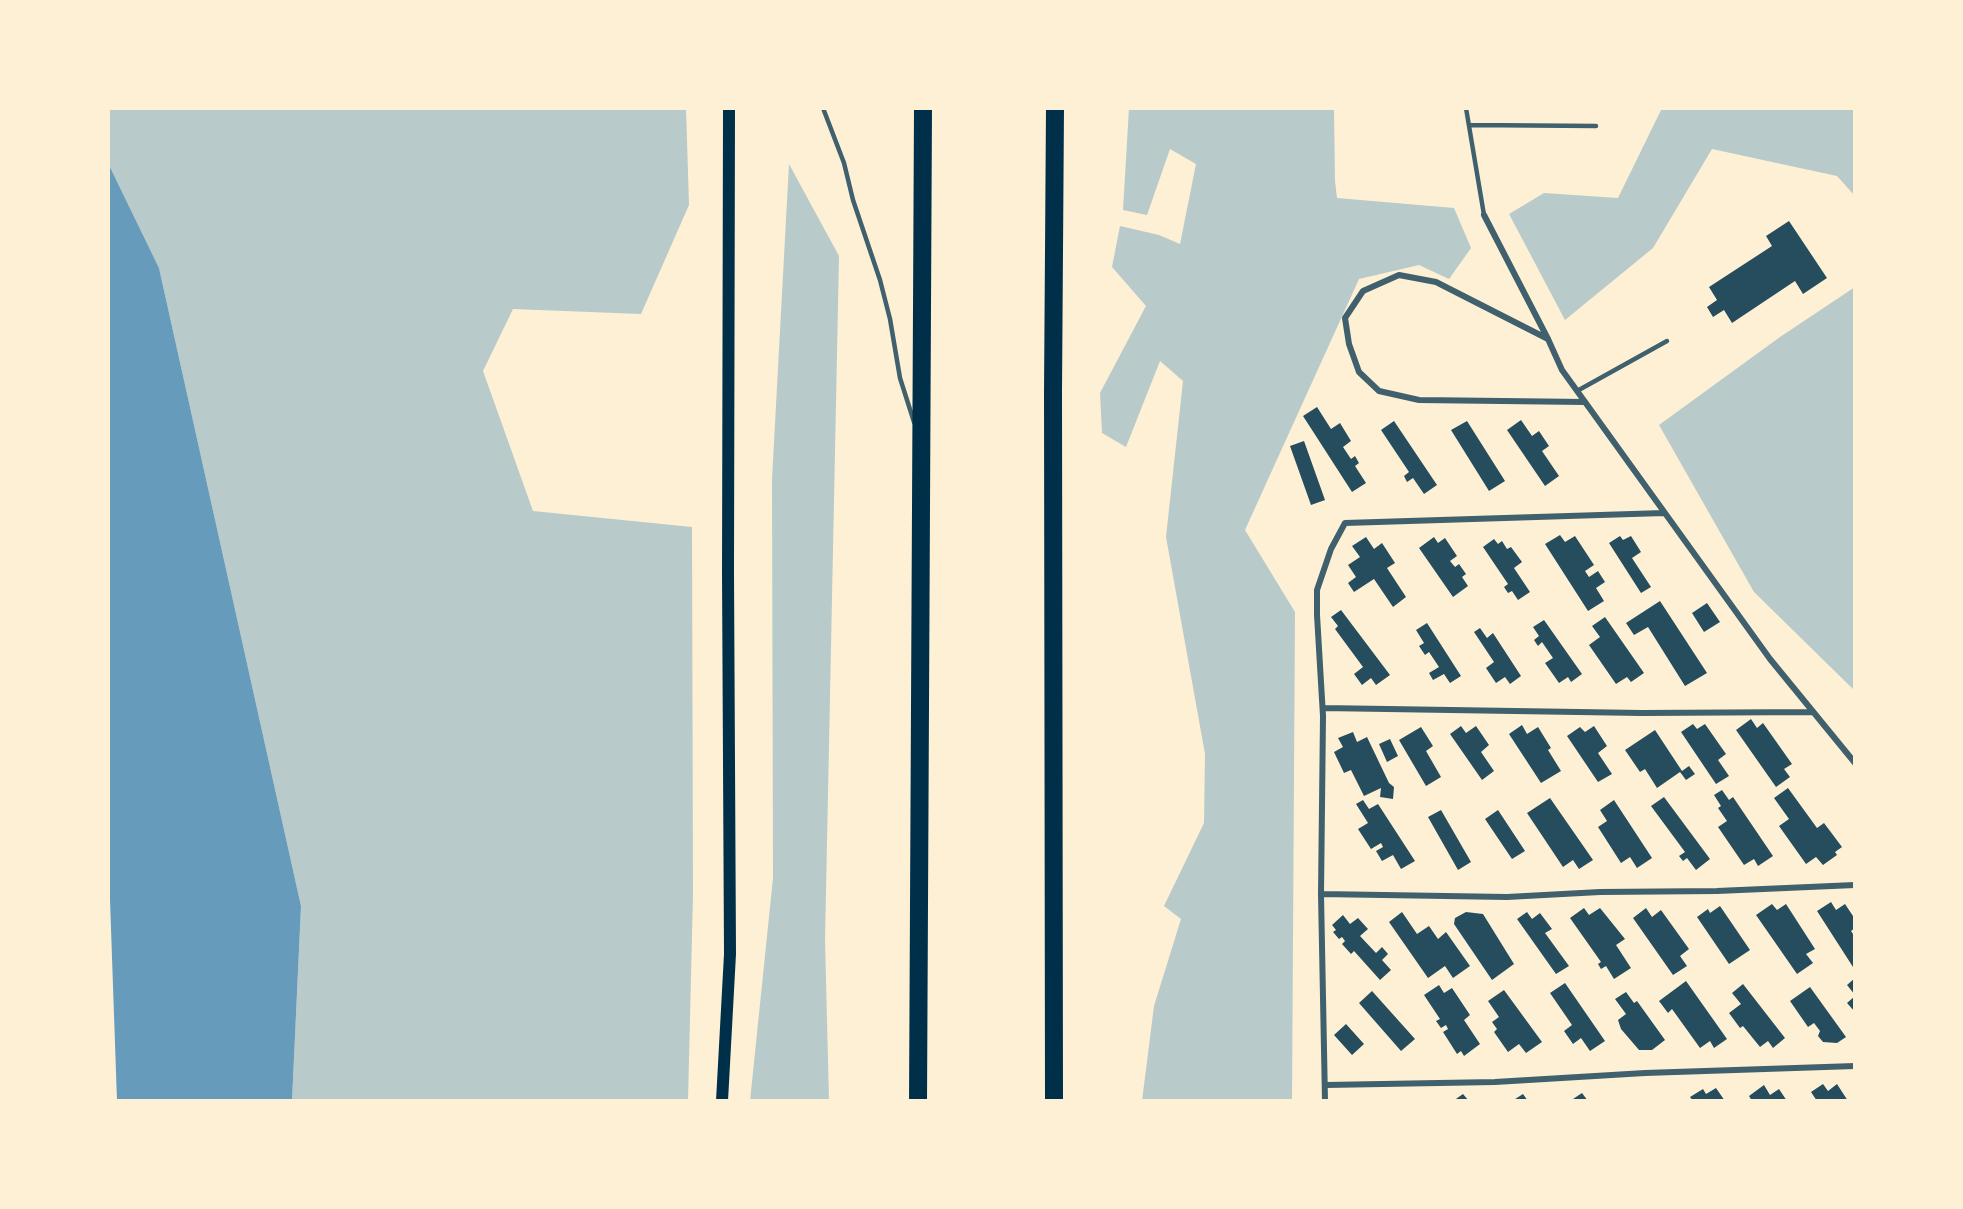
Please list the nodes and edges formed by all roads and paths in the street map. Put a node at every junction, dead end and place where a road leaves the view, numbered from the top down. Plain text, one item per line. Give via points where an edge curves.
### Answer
1 (729, 108) edge
2 (823, 108) edge
3 (923, 108) edge
4 (1055, 108) edge
5 (1466, 108) edge
6 (1469, 125) junction
7 (1596, 126) dead end
8 (1484, 215) joint
9 (1548, 339) junction
10 (1667, 341) dead end
11 (1577, 391) junction
12 (1585, 402) junction
13 (921, 442) junction
14 (1664, 513) junction
15 (1323, 708) junction
16 (1814, 712) junction
17 (1855, 764) edge
18 (1855, 885) edge
19 (1322, 894) junction
20 (1855, 1066) edge
21 (1326, 1084) junction
22 (722, 1101) edge
23 (918, 1101) edge
24 (1054, 1101) edge
25 (1325, 1101) edge

1 - 22 main road via 730,954
2 - 13 lane via 878,273 900,378
3 - 13 highway
4 - 24 highway
5 - 6 lane
6 - 7 lane
6 - 8 lane
8 - 9 street
9 - 11 street
9 - 12 street via 1436,282 1399,275 1363,291 1345,318 1359,372 1379,391 1419,400
10 - 11 lane
11 - 12 street
12 - 14 street
13 - 23 highway
14 - 15 street via 1345,524 1331,549 1317,590
14 - 16 street via 1770,659
15 - 16 street
15 - 19 street
16 - 17 street
18 - 19 street via 1507,897
19 - 21 street
20 - 21 street via 1495,1082
21 - 25 street

